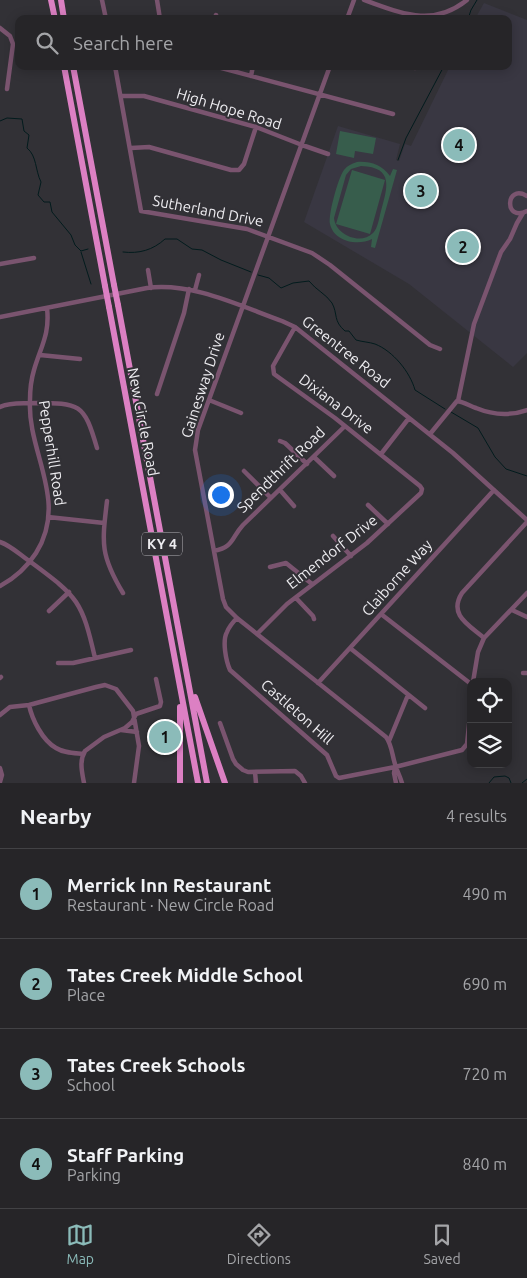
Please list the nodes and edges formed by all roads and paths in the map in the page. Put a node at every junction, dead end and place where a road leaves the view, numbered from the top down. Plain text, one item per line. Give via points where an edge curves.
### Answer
1 (51, 0) edge
2 (61, 0) edge
3 (102, 0) edge
4 (157, 0) edge
5 (354, 0) edge
6 (364, 0) edge
7 (467, 0) edge
8 (54, 15) edge
9 (63, 15) edge
10 (105, 15) edge
11 (159, 15) edge
12 (348, 15) edge
13 (413, 15) edge
14 (428, 15) edge
15 (0, 28) edge
16 (65, 70) edge
17 (74, 70) edge
18 (116, 70) edge
19 (229, 70) edge
20 (252, 70) edge
21 (329, 70) edge
22 (251, 76) junction
23 (7, 89) dead end
24 (320, 94) junction
25 (121, 96) junction
26 (393, 114) dead end
27 (256, 128) junction
28 (302, 145) junction
29 (131, 148) junction
30 (328, 154) dead end
31 (527, 196) edge
32 (513, 211) junction
33 (525, 212) edge
34 (516, 223) junction
35 (269, 236) junction
36 (34, 258) dead end
37 (0, 264) edge
38 (148, 270) dead end
39 (199, 275) dead end
40 (151, 288) junction
41 (189, 289) junction
42 (195, 290) junction
43 (243, 307) junction
44 (47, 308) junction
45 (0, 317) edge
46 (295, 327) junction
47 (440, 349) dead end
48 (40, 355) junction
49 (80, 359) dead end
50 (157, 394) dead end
51 (209, 400) junction
52 (458, 401) junction
53 (29, 404) junction
54 (0, 408) edge
55 (527, 410) edge
56 (241, 412) dead end
57 (410, 418) junction
58 (345, 426) junction
59 (430, 434) junction
60 (280, 440) dead end
61 (97, 448) dead end
62 (381, 454) junction
63 (314, 457) junction
64 (306, 464) junction
65 (244, 471) dead end
66 (334, 476) dead end
67 (280, 490) junction
68 (422, 490) joint
69 (494, 490) junction
70 (271, 498) junction
71 (107, 501) dead end
72 (368, 505) dead end
73 (294, 506) dead end
74 (48, 516) junction
75 (527, 521) edge
76 (104, 523) junction
77 (388, 524) junction
78 (333, 536) dead end
79 (0, 542) edge
80 (214, 551) junction
81 (351, 556) junction
82 (30, 562) junction
83 (270, 567) dead end
84 (312, 584) junction
85 (0, 586) edge
86 (69, 592) junction
87 (123, 592) dead end
88 (527, 593) edge
89 (296, 598) junction
90 (512, 610) junction
91 (49, 611) dead end
92 (175, 613) junction
93 (381, 614) junction
94 (527, 617) edge
95 (237, 618) junction
96 (314, 619) dead end
97 (257, 634) junction
98 (484, 638) junction
99 (350, 648) junction
100 (131, 650) dead end
101 (95, 658) junction
102 (58, 663) dead end
103 (175, 664) junction
104 (473, 678) edge
105 (156, 679) dead end
106 (467, 679) edge
107 (318, 683) junction
108 (408, 695) junction
109 (29, 705) junction
110 (425, 708) dead end
111 (0, 714) edge
112 (133, 718) junction
113 (220, 723) dead end
114 (469, 723) edge
115 (122, 730) junction
116 (137, 732) junction
117 (389, 741) junction
118 (83, 754) junction
119 (395, 767) junction
120 (0, 768) edge
121 (255, 772) junction
122 (0, 782) edge
123 (84, 783) edge
124 (134, 783) edge
125 (180, 783) edge
126 (198, 783) edge
127 (207, 783) edge
128 (225, 783) edge
129 (256, 783) edge
130 (305, 783) edge
131 (396, 783) edge
132 (402, 783) edge

1 - 8 highway
2 - 9 highway
3 - 10 street
4 - 11 street
5 - 12 street
6 - 13 street
7 - 14 street via 445,12
15 - 23 street via 10,36 13,44
16 - 103 highway, New Circle Road / KY 4, bridge
17 - 92 highway, New Circle Road / KY 4, bridge
18 - 25 street, Sutherland Drive
19 - 22 street
20 - 22 street
21 - 24 street, Gainesway Drive
22 - 24 street
24 - 26 street
24 - 28 street, Gainesway Drive
25 - 27 street, High Hope Road via 144,96
25 - 29 street, Sutherland Drive
27 - 28 street, High Hope Road
27 - 29 street via 244,164 238,170 149,147
28 - 30 street, High Hope Road
28 - 35 street, Gainesway Drive
29 - 35 street, Sutherland Drive via 141,211 247,229
31 - 32 street via 520,193 513,196 510,204
32 - 33 street
32 - 34 street
33 - 34 street
34 - 52 street via 500,252 472,327
35 - 43 street, Gainesway Drive
35 - 47 street, Sutherland Drive via 316,255 430,345
36 - 37 street
38 - 40 street
39 - 42 street
40 - 41 street, Greentree Road
40 - 44 street, Greentree Road
41 - 42 street, Greentree Road
41 - 50 street
42 - 43 street, Greentree Road
43 - 46 street, Greentree Road
43 - 51 street, Gainesway Drive
44 - 45 street, Greentree Road
44 - 48 street, Pepperhill Road via 47,334
46 - 57 street, Greentree Road
46 - 58 street, Dixiana Drive via 272,366 274,374
48 - 49 street
48 - 53 street, Pepperhill Road via 32,375
51 - 56 street
51 - 80 street, Gainesway Drive via 196,436 195,450
52 - 55 street via 497,414
52 - 59 street
53 - 54 street via 9,404
53 - 61 street via 67,404 78,409 89,423
53 - 74 street, Pepperhill Road via 46,482
57 - 59 street, Greentree Road
57 - 62 street
58 - 62 street, Dixiana Drive
58 - 63 street, Spendthrift Road
59 - 69 street, Greentree Road
60 - 64 street
62 - 68 street, Dixiana Drive
63 - 64 street, Spendthrift Road
63 - 66 street
64 - 67 street, Spendthrift Road
65 - 70 street
67 - 70 street, Spendthrift Road
67 - 73 street
68 - 77 street, Elmendorf Drive
69 - 75 street, Greentree Road
69 - 93 street, Claiborne Way
70 - 80 street, Spendthrift Road via 243,524 231,544
71 - 76 street
72 - 77 street
74 - 76 street
74 - 82 street, Pepperhill Road via 41,543
75 - 98 street via 458,600 460,616
76 - 87 street via 105,558
77 - 81 street, Elmendorf Drive
78 - 81 street
79 - 82 street via 8,544
80 - 95 street, Gainesway Drive via 224,604
81 - 84 street, Elmendorf Drive
82 - 85 street, Pepperhill Road
82 - 86 street
83 - 84 street via 286,562
84 - 89 street, Elmendorf Drive
86 - 91 street
86 - 101 street via 86,619
88 - 90 street
89 - 96 street
89 - 97 street, Elmendorf Drive
90 - 94 street
90 - 98 street
92 - 127 highway, New Circle Road / KY 4
92 - 128 highway via 196,701
93 - 99 street, Claiborne Way
93 - 106 street
95 - 97 street, Gainesway Drive
95 - 119 street, Castleton Hill via 225,638 230,670 327,755 338,778
97 - 107 street, Gainesway Drive
98 - 104 street
99 - 107 street, Claiborne Way
99 - 108 street
100 - 101 street
101 - 102 street
103 - 125 highway via 181,716
103 - 126 highway, New Circle Road / KY 4
105 - 112 street via 160,705
107 - 117 street, Gainesway Drive
108 - 110 street
108 - 117 street
109 - 111 street via 10,707
109 - 112 street via 105,685 118,692 133,711
109 - 118 street via 34,721 53,746
112 - 115 street
112 - 116 street
113 - 121 street via 236,764 243,770
114 - 119 street via 465,748
115 - 116 street
115 - 118 street via 104,738
116 - 124 street
117 - 119 street
118 - 123 street
119 - 131 street
119 - 132 street
120 - 122 street
121 - 129 street
121 - 130 street via 295,771

